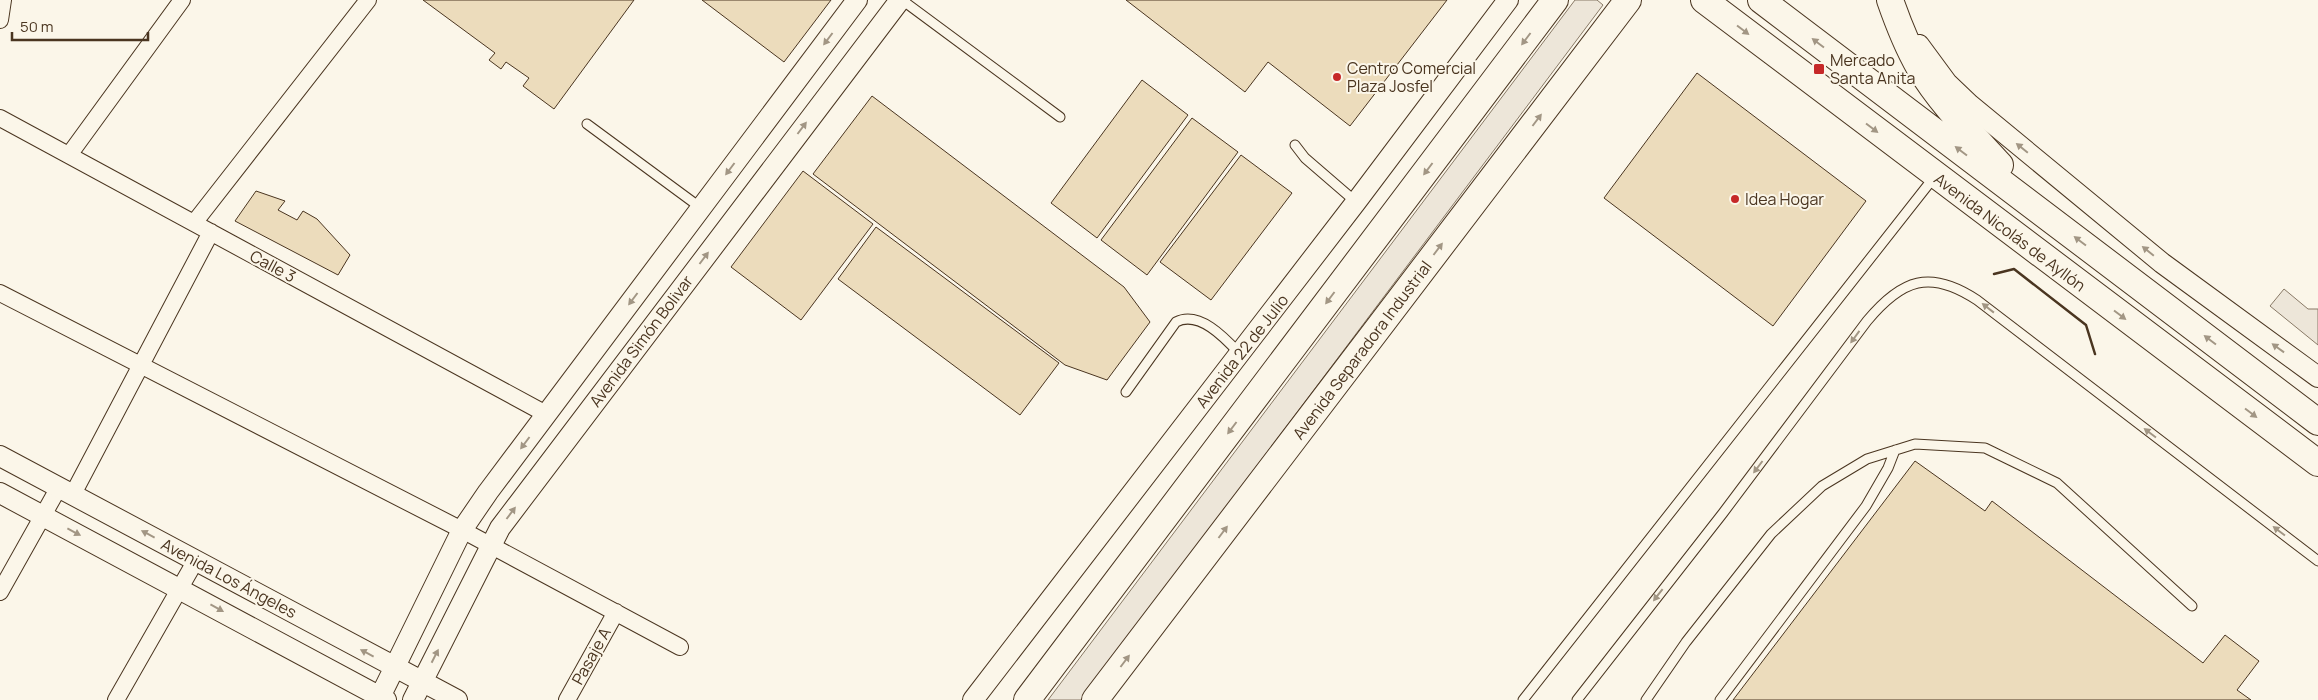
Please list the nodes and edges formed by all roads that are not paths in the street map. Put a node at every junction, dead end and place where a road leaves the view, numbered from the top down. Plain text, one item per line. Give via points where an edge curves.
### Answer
1 (3, 0) edge
2 (182, 0) edge
3 (368, 0) edge
4 (857, 0) edge
5 (901, 0) edge
6 (1508, 0) edge
7 (1555, 0) edge
8 (1628, 0) edge
9 (1687, 0) edge
10 (1761, 0) edge
11 (1891, 0) edge
12 (1711, 6) edge
13 (0, 20) edge
14 (1060, 117) dead end
15 (0, 118) edge
16 (587, 124) dead end
17 (1294, 145) dead end
18 (69, 155) junction
19 (1935, 176) junction
20 (1356, 202) junction
21 (701, 208) junction
22 (2042, 212) junction
23 (194, 223) junction
24 (211, 232) junction
25 (0, 293) edge
26 (1240, 353) junction
27 (142, 366) junction
28 (2318, 377) edge
29 (1126, 392) dead end
30 (546, 414) junction
31 (2318, 422) edge
32 (1895, 450) junction
33 (0, 456) edge
34 (2318, 463) edge
35 (66, 490) junction
36 (0, 493) edge
37 (42, 515) junction
38 (462, 530) junction
39 (490, 547) junction
40 (196, 560) junction
41 (2318, 561) edge
42 (180, 588) junction
43 (0, 592) edge
44 (2192, 606) dead end
45 (616, 612) junction
46 (680, 647) dead end
47 (394, 668) junction
48 (422, 681) junction
49 (383, 698) edge
50 (116, 700) edge
51 (413, 700) edge
52 (457, 700) edge
53 (567, 700) edge
54 (973, 700) edge
55 (1027, 700) edge
56 (1095, 700) edge
57 (1522, 700) edge
58 (1577, 700) edge
59 (1646, 700) edge
60 (1720, 700) edge

1 - 13 street
2 - 18 street
3 - 23 street
4 -> 21 street, Avenida Simón Bolivar
5 - 14 lane
39 -> 5 street, Avenida Simón Bolivar via 500,528
6 - 20 street, Avenida 22 de Julio
7 -> 55 main road
56 -> 8 main road, Avenida Separadora Industrial
9 - 12 main road, Avenida Nicolás de Ayllón
22 -> 10 main road
11 - 22 main road via 1919,67 1942,101
28 -> 11 street via 2162,263 1969,104 1928,59
12 -> 19 main road, Avenida Nicolás de Ayllón
15 - 18 street, Calle 3
16 - 21 lane
17 - 20 lane
18 - 23 street, Calle 3
19 -> 34 main road, Avenida Nicolás de Ayllón
19 - 57 lane
20 - 26 street, Avenida 22 de Julio
21 -> 30 street, Avenida Simón Bolivar
31 -> 22 main road
23 - 24 street, Calle 3
24 - 27 street
24 - 30 street, Calle 3
25 - 27 street
26 - 29 lane via 1218,331 1183,318 1176,322
26 - 54 street, Avenida 22 de Julio
27 - 35 street
27 - 38 street
30 -> 38 street, Avenida Simón Bolivar
32 - 44 lane via 1915,444 1985,448 2057,483
32 - 59 lane via 1867,458 1822,486 1771,534 1686,642
32 - 60 lane via 1866,506
33 - 35 street, Avenida Los Ángeles
35 - 37 street
40 -> 35 street, Avenida Los Ángeles
36 - 37 street, Avenida Los Ángeles
37 -> 42 street, Avenida Los Ángeles
37 - 43 street
38 - 39 street
38 - 47 street, Avenida Simón Bolivar
39 - 45 street
48 -> 39 street, Avenida Simón Bolivar
40 - 42 street
47 -> 40 street, Avenida Los Ángeles
41 -> 58 lane via 1977,300 1942,282 1917,283 1896,292 1879,306
42 -> 49 street, Avenida Los Ángeles
42 - 50 street
45 - 46 street
45 - 53 street, Pasaje A
47 - 48 street, Avenida Los Ángeles
47 - 49 street, Avenida Simón Bolivar
48 - 51 street, Avenida Simón Bolivar
48 - 52 street, Avenida Los Ángeles

